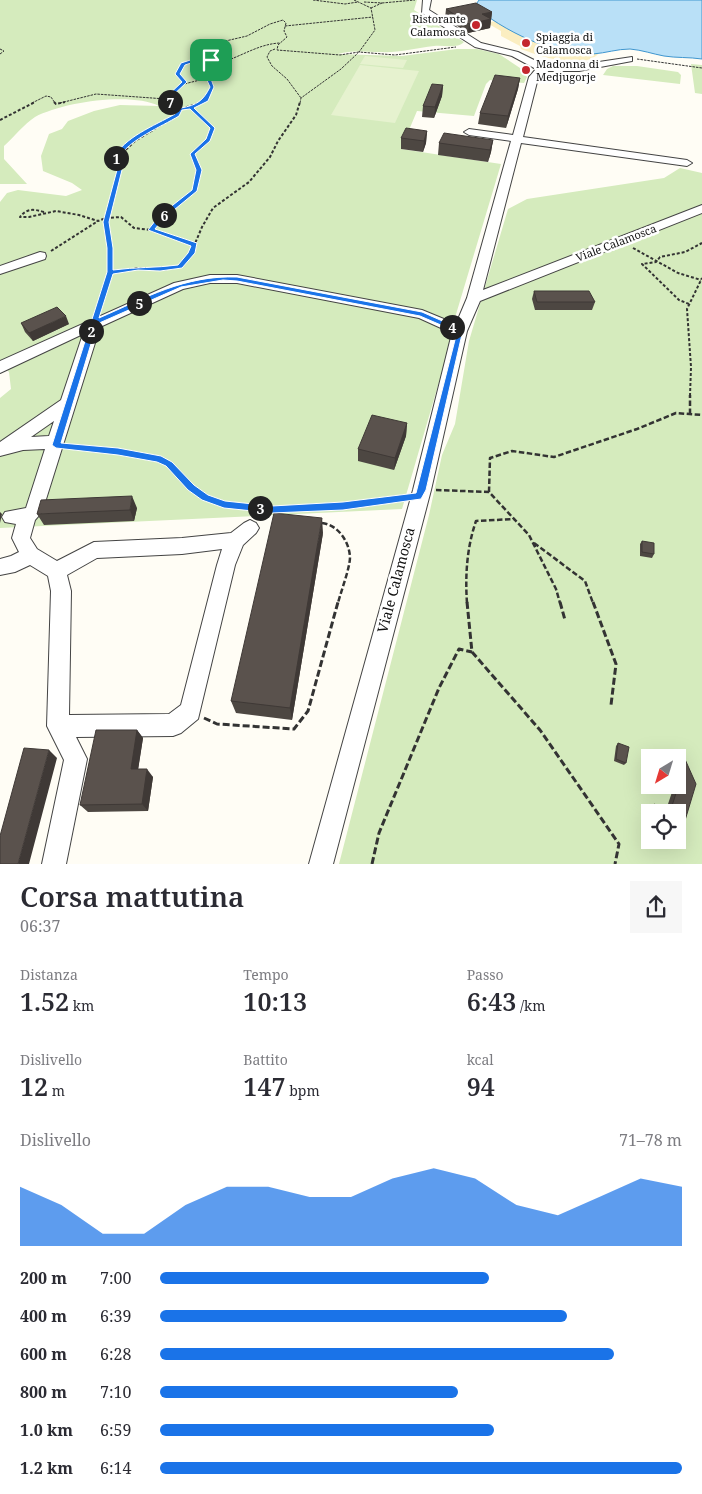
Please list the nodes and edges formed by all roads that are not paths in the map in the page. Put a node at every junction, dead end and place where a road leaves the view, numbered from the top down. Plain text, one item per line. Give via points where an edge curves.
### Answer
1 (427, 0) edge
2 (493, 43) dead end
3 (480, 46) junction
4 (456, 47) road end
5 (515, 54) junction
6 (629, 59) road end
7 (542, 68) junction
8 (469, 132) dead end
9 (517, 139) junction
10 (688, 163) dead end
11 (702, 209) edge
12 (40, 256) road end
13 (0, 270) edge
14 (474, 298) junction
15 (94, 323) junction
16 (460, 331) junction
17 (1, 367) edge
18 (69, 403) junction
19 (56, 444) junction
20 (0, 450) edge
21 (243, 534) joint
22 (30, 555) junction
23 (0, 567) edge
24 (57, 571) junction
25 (58, 726) junction
26 (54, 864) edge
27 (321, 864) edge

1 - 3 street via 425,12
2 - 5 street
3 - 4 street
3 - 5 street
5 - 7 street
6 - 7 street via 579,68
7 - 9 street, Viale Calamosca via 534,78
8 - 9 street
9 - 10 street
9 - 14 street, Viale Calamosca
11 - 14 street, Viale Calamosca
12 - 13 street
14 - 16 street, Viale Calamosca
15 - 16 street via 179,286 223,278 422,314
15 - 17 street
15 - 18 street
16 - 27 street, Viale Calamosca
18 - 19 street
18 - 20 street
19 - 20 street via 23,444
19 - 22 street via 33,512 19,517 21,538
21 - 24 street via 182,546 94,550
21 - 25 lane via 226,565 190,711 173,725
22 - 23 street via 15,564
22 - 24 street
24 - 25 street via 61,591
25 - 26 street via 76,759

